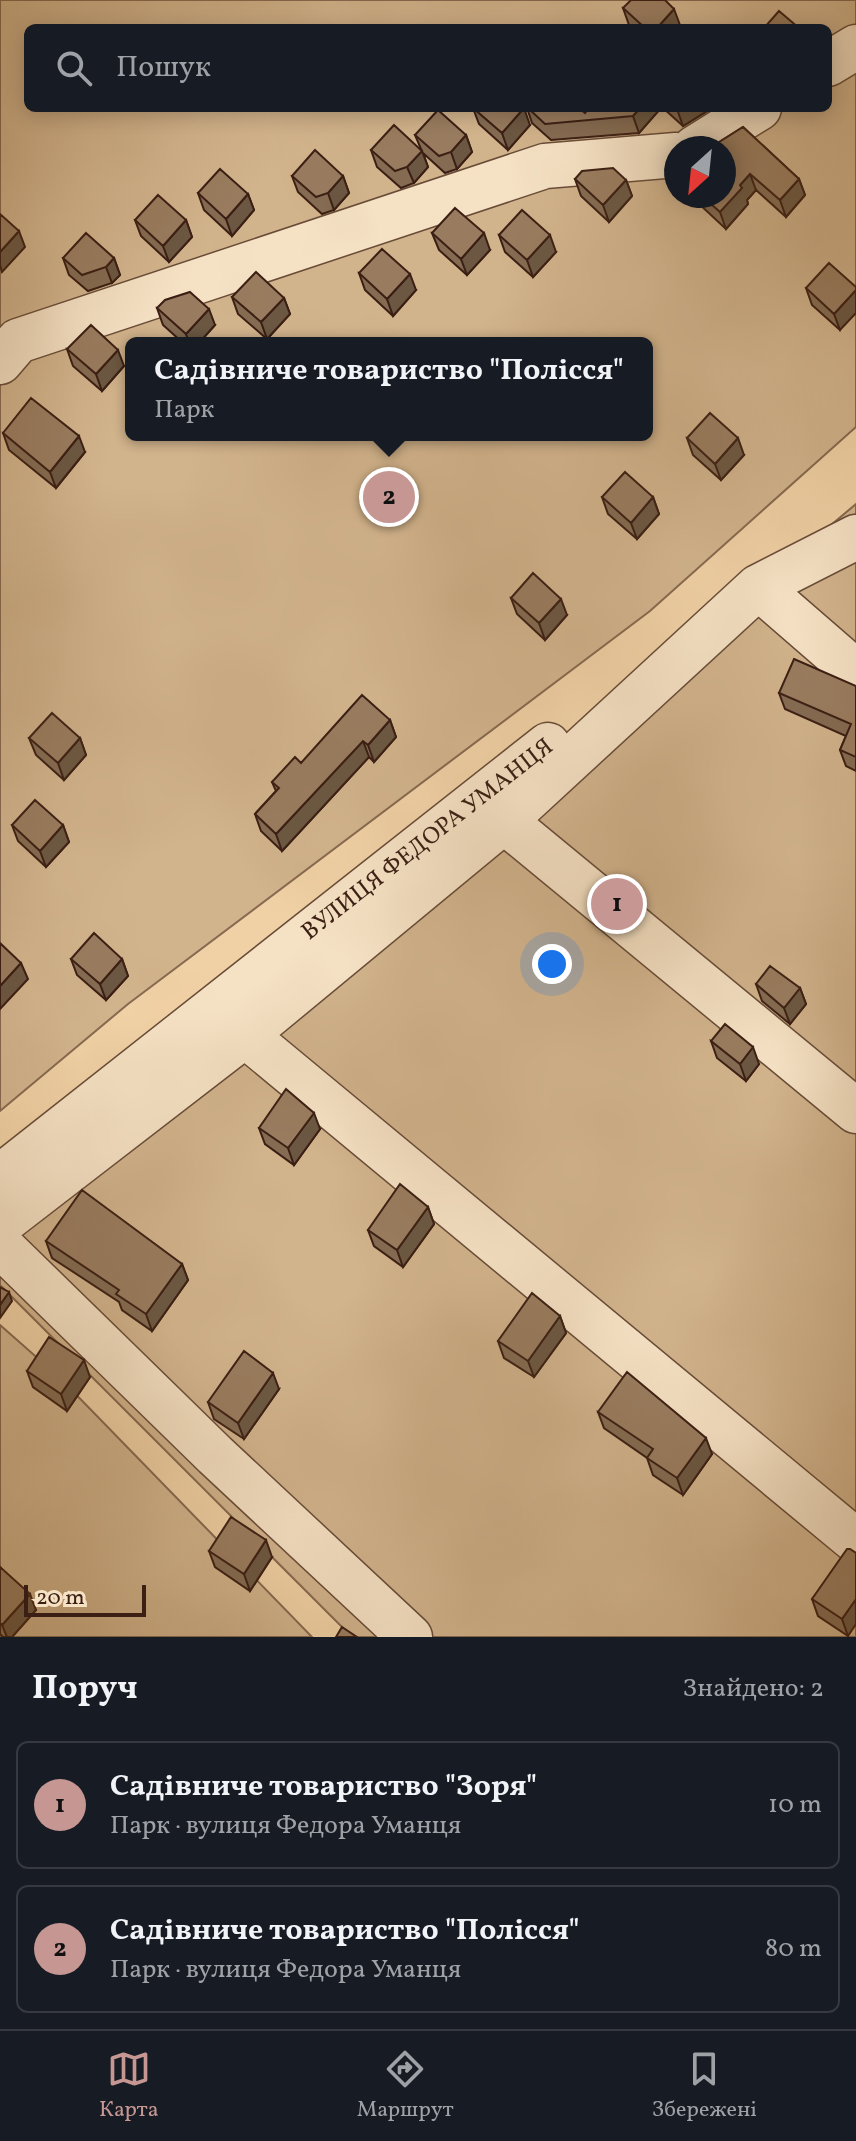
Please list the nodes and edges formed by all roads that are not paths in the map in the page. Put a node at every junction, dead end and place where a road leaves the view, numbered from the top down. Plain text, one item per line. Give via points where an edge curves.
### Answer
1 (856, 47) edge
2 (832, 62) edge
3 (753, 112) edge
4 (714, 136) edge
5 (664, 156) edge
6 (0, 362) edge
7 (856, 504) edge
8 (856, 537) edge
9 (758, 587) junction
10 (856, 672) edge
11 (504, 821) junction
12 (245, 1035) junction
13 (856, 1111) edge
14 (0, 1177) edge
15 (0, 1224) edge
16 (0, 1245) edge
17 (856, 1541) edge
18 (410, 1637) edge

1 - 2 street
3 - 4 street
5 - 6 street via 545,166 18,341
7 - 14 street, ВУЛИЦЯ ФЕДОРА УМАНЦЯ
8 - 9 street
9 - 10 street
9 - 11 street
11 - 12 street
11 - 13 street
12 - 15 street
12 - 17 street
16 - 18 street

